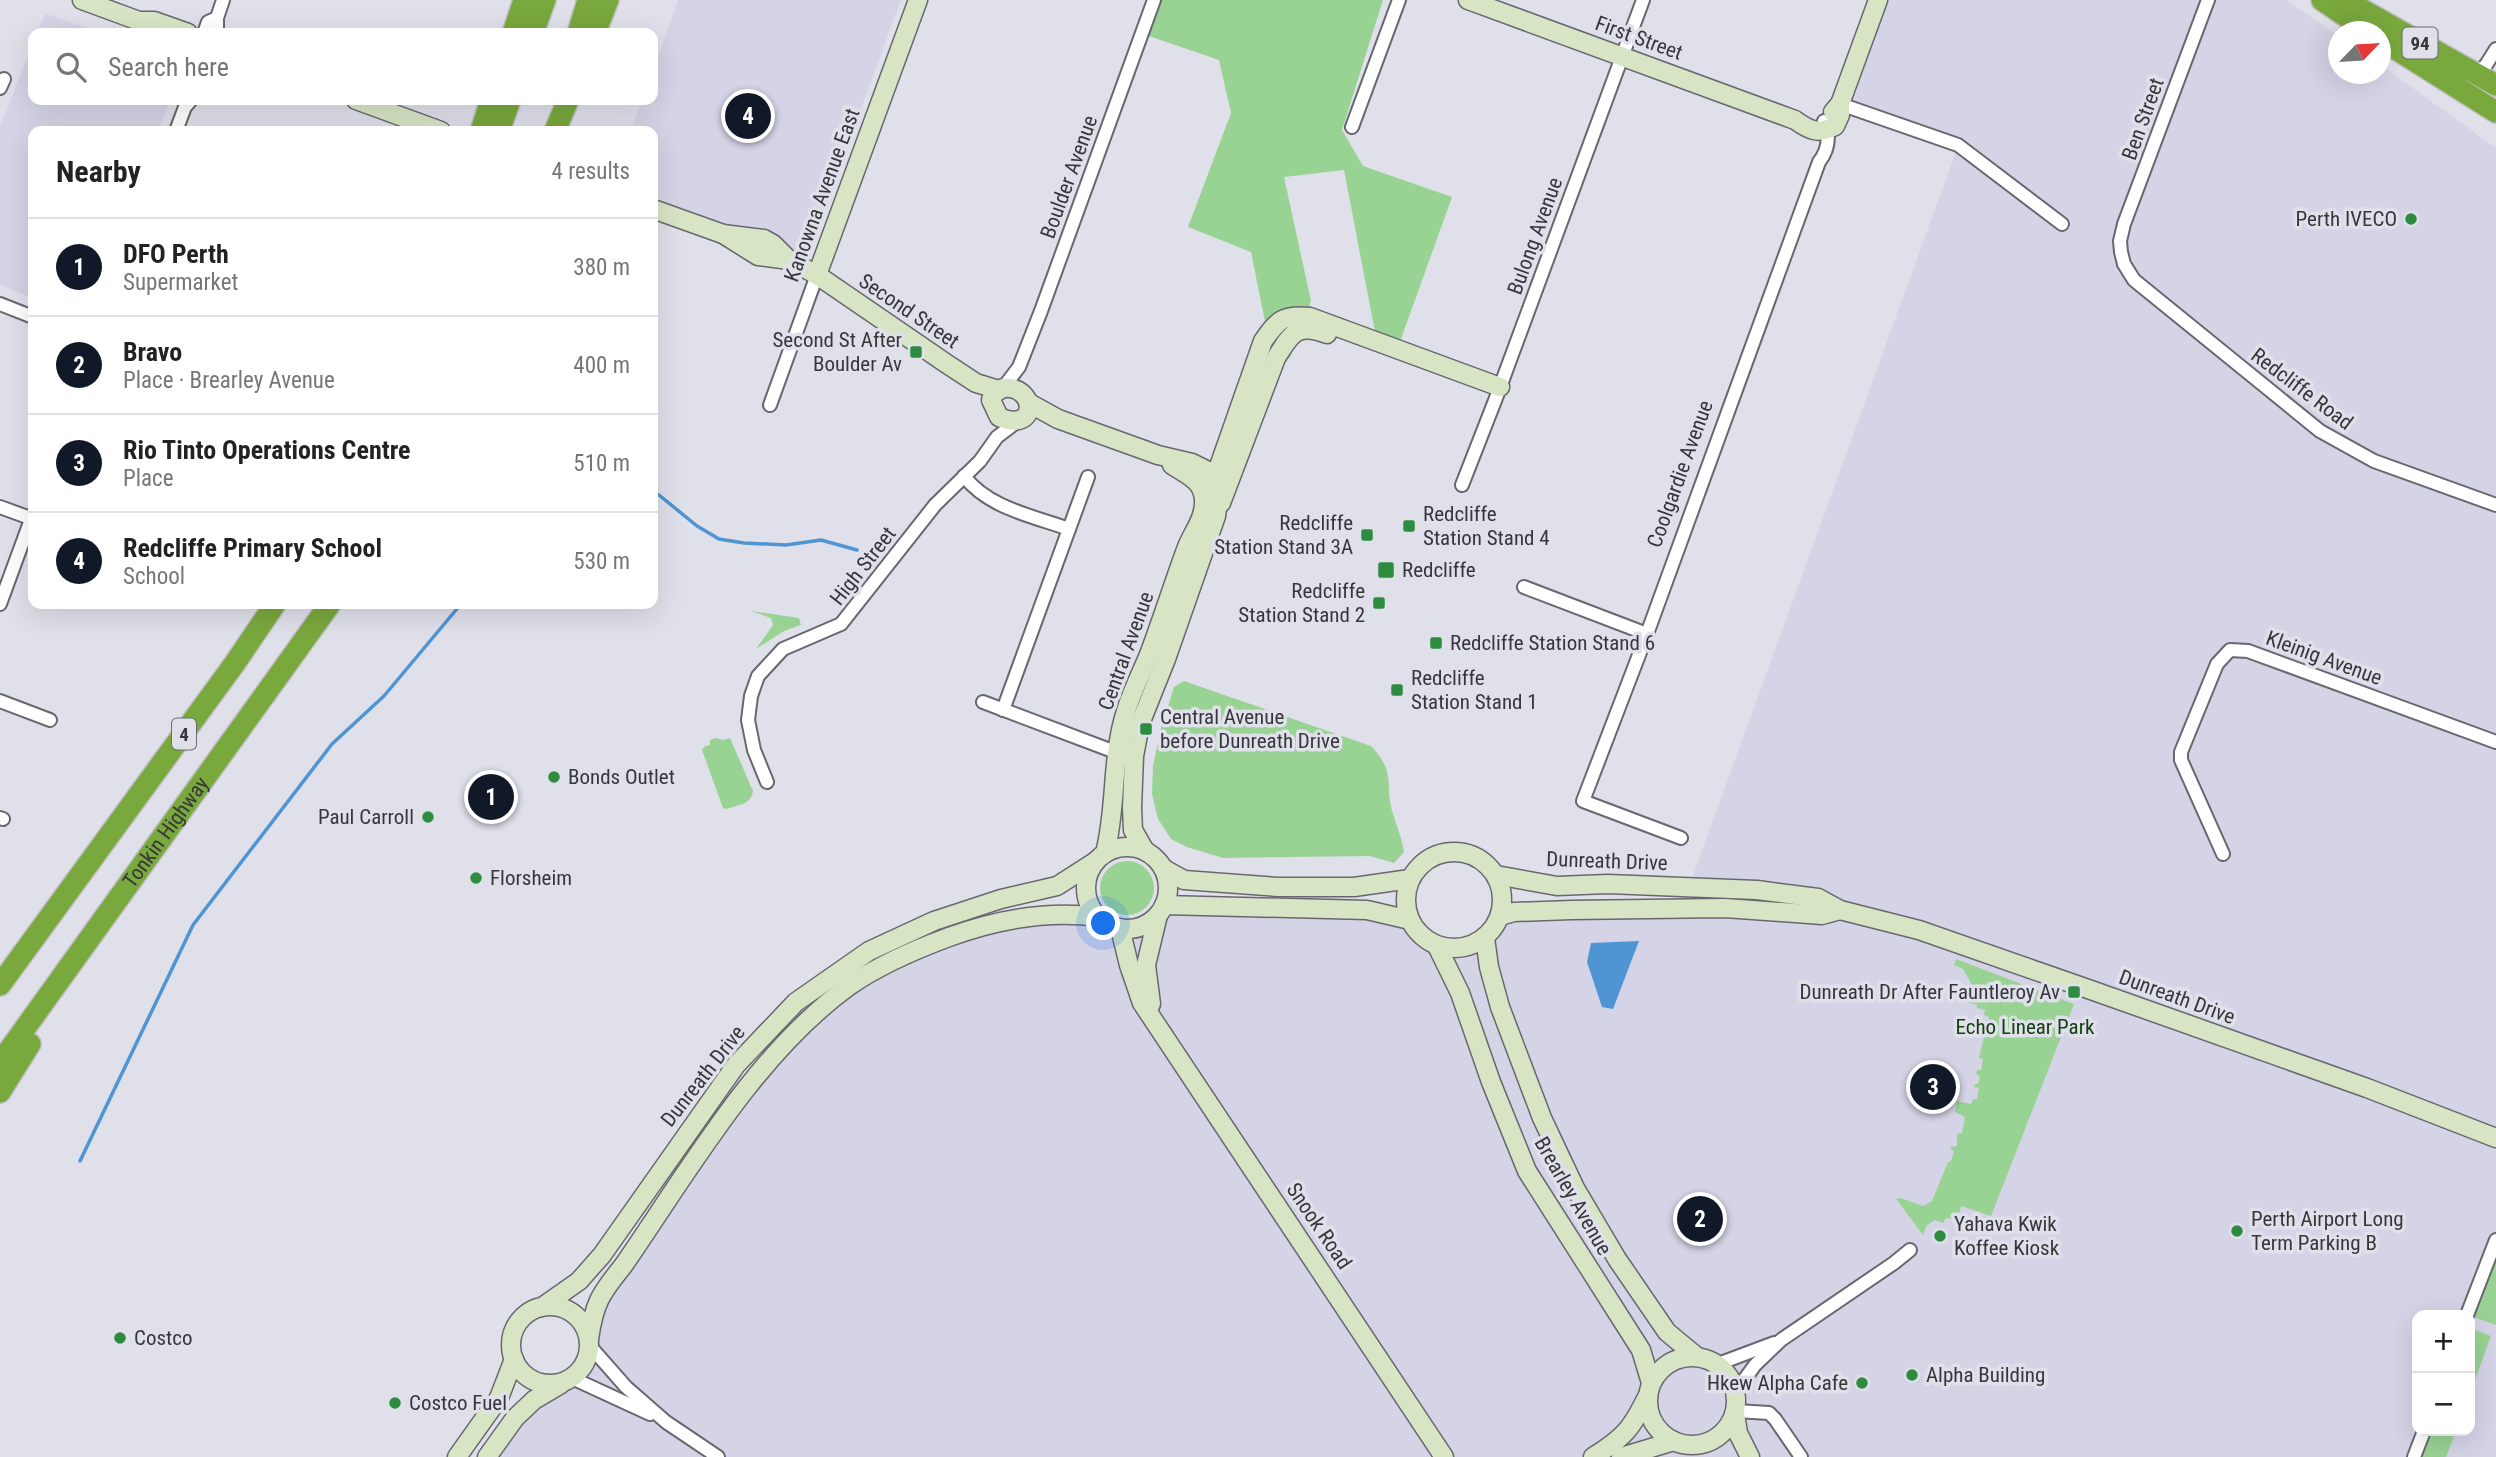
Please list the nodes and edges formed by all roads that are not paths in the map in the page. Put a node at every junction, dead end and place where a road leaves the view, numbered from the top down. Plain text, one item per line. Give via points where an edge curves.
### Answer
1 (82, 0) edge
2 (223, 0) edge
3 (524, 0) edge
4 (545, 0) edge
5 (588, 0) edge
6 (608, 0) edge
7 (918, 0) edge
8 (1154, 0) edge
9 (1399, 0) edge
10 (1468, 0) edge
11 (1643, 0) edge
12 (1878, 0) edge
13 (2208, 0) edge
14 (2322, 0) edge
15 (2345, 0) edge
16 (217, 18) junction
17 (139, 21) junction
18 (2353, 21) edge
19 (150, 28) edge
20 (173, 28) edge
21 (206, 28) edge
22 (217, 28) edge
23 (515, 28) edge
24 (535, 28) edge
25 (580, 28) edge
26 (597, 28) edge
27 (2391, 45) edge
28 (2496, 49) edge
29 (1622, 56) junction
30 (2477, 73) junction
31 (2496, 85) edge
32 (1840, 104) junction
33 (186, 105) edge
34 (370, 105) edge
35 (489, 105) edge
36 (508, 105) edge
37 (555, 105) edge
38 (566, 105) edge
39 (2496, 112) edge
40 (178, 126) edge
41 (427, 126) edge
42 (483, 126) edge
43 (501, 126) edge
44 (548, 126) edge
45 (557, 126) edge
46 (1352, 127) dead end
47 (1823, 127) junction
48 (658, 211) edge
49 (2062, 224) dead end
50 (2121, 252) joint
51 (817, 275) junction
52 (0, 304) edge
53 (28, 315) edge
54 (1498, 392) junction
55 (1010, 403) junction
56 (770, 405) dead end
57 (1233, 428) junction
58 (997, 437) junction
59 (1236, 461) junction
60 (964, 476) junction
61 (1205, 476) junction
62 (1088, 477) dead end
63 (1462, 485) dead end
64 (2496, 505) edge
65 (0, 507) edge
66 (1210, 514) junction
67 (28, 515) edge
68 (1069, 529) junction
69 (28, 530) edge
70 (1524, 587) dead end
71 (0, 604) edge
72 (272, 609) edge
73 (326, 609) edge
74 (1647, 634) junction
75 (0, 701) edge
76 (983, 702) dead end
77 (1003, 710) junction
78 (50, 720) dead end
79 (2496, 742) edge
80 (1118, 752) junction
81 (767, 782) dead end
82 (1681, 838) dead end
83 (1145, 851) junction
84 (2222, 854) dead end
85 (1101, 857) junction
86 (1164, 869) junction
87 (1496, 875) junction
88 (1410, 879) junction
89 (122, 892) junction
90 (1840, 909) junction
91 (1161, 910) junction
92 (1500, 916) junction
93 (1099, 917) junction
94 (1410, 920) junction
95 (1120, 928) junction
96 (1485, 938) junction
97 (1437, 946) junction
98 (0, 985) edge
99 (1155, 1021) junction
100 (0, 1063) edge
101 (0, 1092) edge
102 (2496, 1137) edge
103 (2496, 1240) edge
104 (1910, 1250) dead end
105 (542, 1307) junction
106 (2469, 1310) edge
107 (1781, 1340) junction
108 (589, 1342) junction
109 (1696, 1356) junction
110 (514, 1359) junction
111 (1718, 1364) junction
112 (570, 1379) junction
113 (1650, 1389) junction
114 (1736, 1391) junction
115 (1735, 1412) junction
116 (666, 1422) junction
117 (2422, 1436) edge
118 (1674, 1441) junction
119 (457, 1457) edge
120 (487, 1457) edge
121 (718, 1457) edge
122 (1444, 1457) edge
123 (1593, 1457) edge
124 (1621, 1457) edge
125 (1749, 1457) edge
126 (1801, 1457) edge
127 (2414, 1457) edge

1 - 17 main road
2 - 16 street
3 - 23 highway
4 - 24 highway
5 - 25 highway
6 - 26 highway
7 - 51 main road, Kanowna Avenue East
8 - 55 street, Boulder Avenue via 1018,367
9 - 46 street
10 - 29 main road, First Street
11 - 29 street, Bulong Avenue
12 - 32 main road, Coolgardie Avenue
13 - 50 street, Ben Street via 2124,224
14 - 18 highway
15 - 30 highway, 94
16 - 21 street
16 - 22 street
17 - 19 main road
17 - 20 main road
27 - 39 highway, 94
28 - 30 street
29 - 47 main road, First Street via 1795,120 1810,130
29 - 54 street, Bulong Avenue
30 - 31 highway, 94
32 - 47 main road, Coolgardie Avenue via 1835,126
32 - 49 street via 1958,145
33 - 40 street
34 - 41 main road
35 - 42 highway
36 - 43 highway
37 - 44 highway
38 - 45 highway
47 - 74 street, Coolgardie Avenue via 1827,144
48 - 51 main road, Second Street via 723,234 758,256 789,260
50 - 64 street, Redcliffe Road via 2127,271 2139,285 2320,431 2374,461
51 - 55 main road, Second Street
51 - 56 street, Kanowna Avenue East
52 - 53 street
54 - 57 main road, Central Avenue via 1310,317 1287,317 1279,320 1263,341
54 - 59 main road, Central Avenue via 1320,331 1299,330 1276,358
54 - 63 street, Bulong Avenue
55 - 58 street, Boulder Avenue
55 - 58 street
55 - 61 main road, Second Street
57 - 61 main road, Central Avenue
57 - 61 main road, Central Avenue via 1223,447 1205,461
58 - 60 street, High Street
59 - 61 main road via 1227,470
59 - 66 main road, Central Avenue
60 - 68 street via 991,501
60 - 81 street, High Street via 935,505 841,624 783,649 758,676 748,720
61 - 66 main road, Central Avenue via 1219,494
62 - 68 street
65 - 67 street
66 - 80 main road, Central Avenue via 1188,544 1125,713
66 - 83 main road, Central Avenue via 1166,659 1140,724 1134,756 1133,830
68 - 77 street
69 - 71 street
70 - 74 street
72 - 98 highway, Tonkin Highway / 4
73 - 89 highway, Tonkin Highway / 4
74 - 82 street, Coolgardie Avenue via 1583,802
75 - 78 street
76 - 77 street
77 - 80 street
79 - 84 street, Kleinig Avenue via 2248,651 2231,650 2217,664 2181,752
80 - 85 main road, Central Avenue via 1113,809
83 - 85 main road via 1124,847
83 - 86 main road
85 - 93 main road via 1087,883 1087,896
85 - 105 main road, Dunreath Drive via 1057,886 934,921 869,951 796,1002 736,1065 602,1255 579,1281
86 - 88 main road via 1184,880 1278,887 1354,887
86 - 91 main road via 1168,894
87 - 88 main road via 1479,859 1457,851 1434,855
87 - 90 main road, Dunreath Drive via 1557,886 1757,890 1818,898
87 - 92 main road via 1501,888
88 - 94 main road via 1406,907
89 - 100 highway, Tonkin Highway / 4
89 - 101 highway
90 - 92 main road, Dunreath Drive via 1822,915 1725,908 1514,912
90 - 102 main road, Dunreath Drive via 1932,935
91 - 94 main road via 1367,910
91 - 95 main road via 1141,926
91 - 99 main road, Snook Road via 1146,965
92 - 96 main road
93 - 95 main road
93 - 108 main road, Dunreath Drive via 1069,913 978,927 887,962 811,1018 764,1065 603,1290 593,1311
94 - 97 main road
95 - 99 main road, Snook Road via 1142,1003
96 - 97 main road via 1454,949
96 - 109 main road, Brearley Avenue via 1506,1024 1575,1188 1667,1332
97 - 113 main road, Brearley Avenue via 1460,992 1527,1171 1641,1350
99 - 122 main road, Snook Road
103 - 106 street
104 - 107 street
105 - 108 main road via 555,1306 577,1317
105 - 110 main road via 520,1320 512,1341
107 - 111 street
107 - 114 street
108 - 112 main road via 585,1364
108 - 116 street via 626,1387
109 - 111 main road
109 - 113 main road via 1669,1362
110 - 112 main road via 520,1370 542,1383
110 - 119 main road via 499,1398
111 - 114 main road
112 - 116 street
112 - 120 main road via 534,1400
113 - 118 main road via 1648,1409 1653,1422
113 - 123 main road via 1628,1431
114 - 115 main road
115 - 118 main road via 1724,1432 1707,1443
115 - 125 main road
115 - 126 street via 1769,1413
116 - 121 street
117 - 127 street
118 - 124 main road

